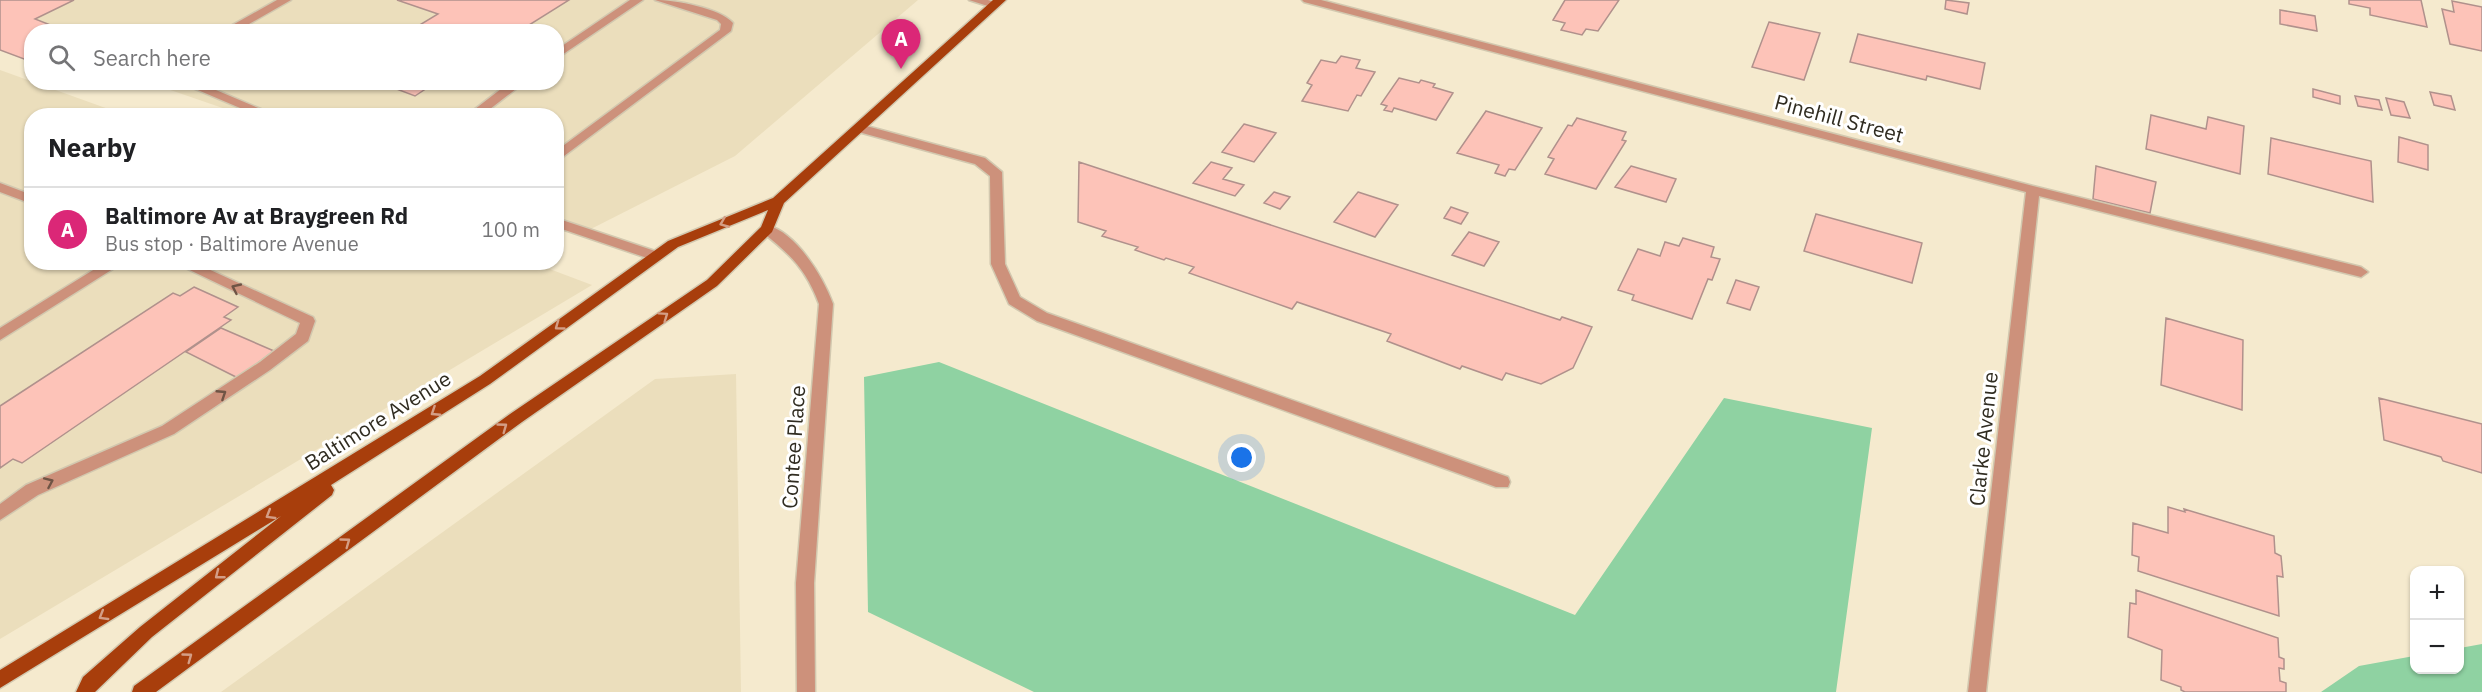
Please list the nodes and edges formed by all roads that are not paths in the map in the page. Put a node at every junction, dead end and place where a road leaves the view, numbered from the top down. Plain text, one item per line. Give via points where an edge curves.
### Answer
1 (285, 0) edge
2 (637, 0) edge
3 (661, 0) edge
4 (975, 0) edge
5 (1308, 0) edge
6 (997, 3) edge
7 (240, 24) edge
8 (564, 50) edge
9 (205, 90) edge
10 (508, 90) edge
11 (251, 108) edge
12 (483, 108) edge
13 (858, 128) junction
14 (564, 152) edge
15 (0, 187) edge
16 (2033, 190) junction
17 (24, 197) edge
18 (778, 201) junction
19 (564, 225) edge
20 (767, 229) junction
21 (656, 256) junction
22 (104, 270) edge
23 (197, 270) edge
24 (2361, 272) dead end
25 (0, 334) edge
26 (380, 447) junction
27 (1502, 482) dead end
28 (0, 513) edge
29 (0, 680) edge
30 (85, 692) edge
31 (141, 692) edge
32 (806, 692) edge
33 (1977, 692) edge

1 - 7 street
2 - 8 street
3 - 14 street via 721,18 727,23 725,32
4 - 6 street
5 - 16 street, Pinehill Street
6 - 13 main road, Baltimore Avenue
9 - 11 street
10 - 12 street
13 - 18 main road, Baltimore Avenue
13 - 27 street via 980,161 997,175 998,264 1014,300 1042,317
15 - 17 street
16 - 24 street, Pinehill Street
16 - 33 street, Clarke Avenue
18 - 20 main road, Baltimore Avenue
18 -> 21 main road, Baltimore Avenue via 673,244
19 - 21 street
31 -> 20 main road, Baltimore Avenue via 516,418 712,283
20 - 32 street, Contee Place via 799,255 816,276 826,304 805,583
21 -> 26 main road, Baltimore Avenue via 484,380
22 - 25 street
28 -> 23 street via 32,490 168,430 303,337 308,321
26 -> 29 main road, Baltimore Avenue
26 -> 30 main road via 146,632

